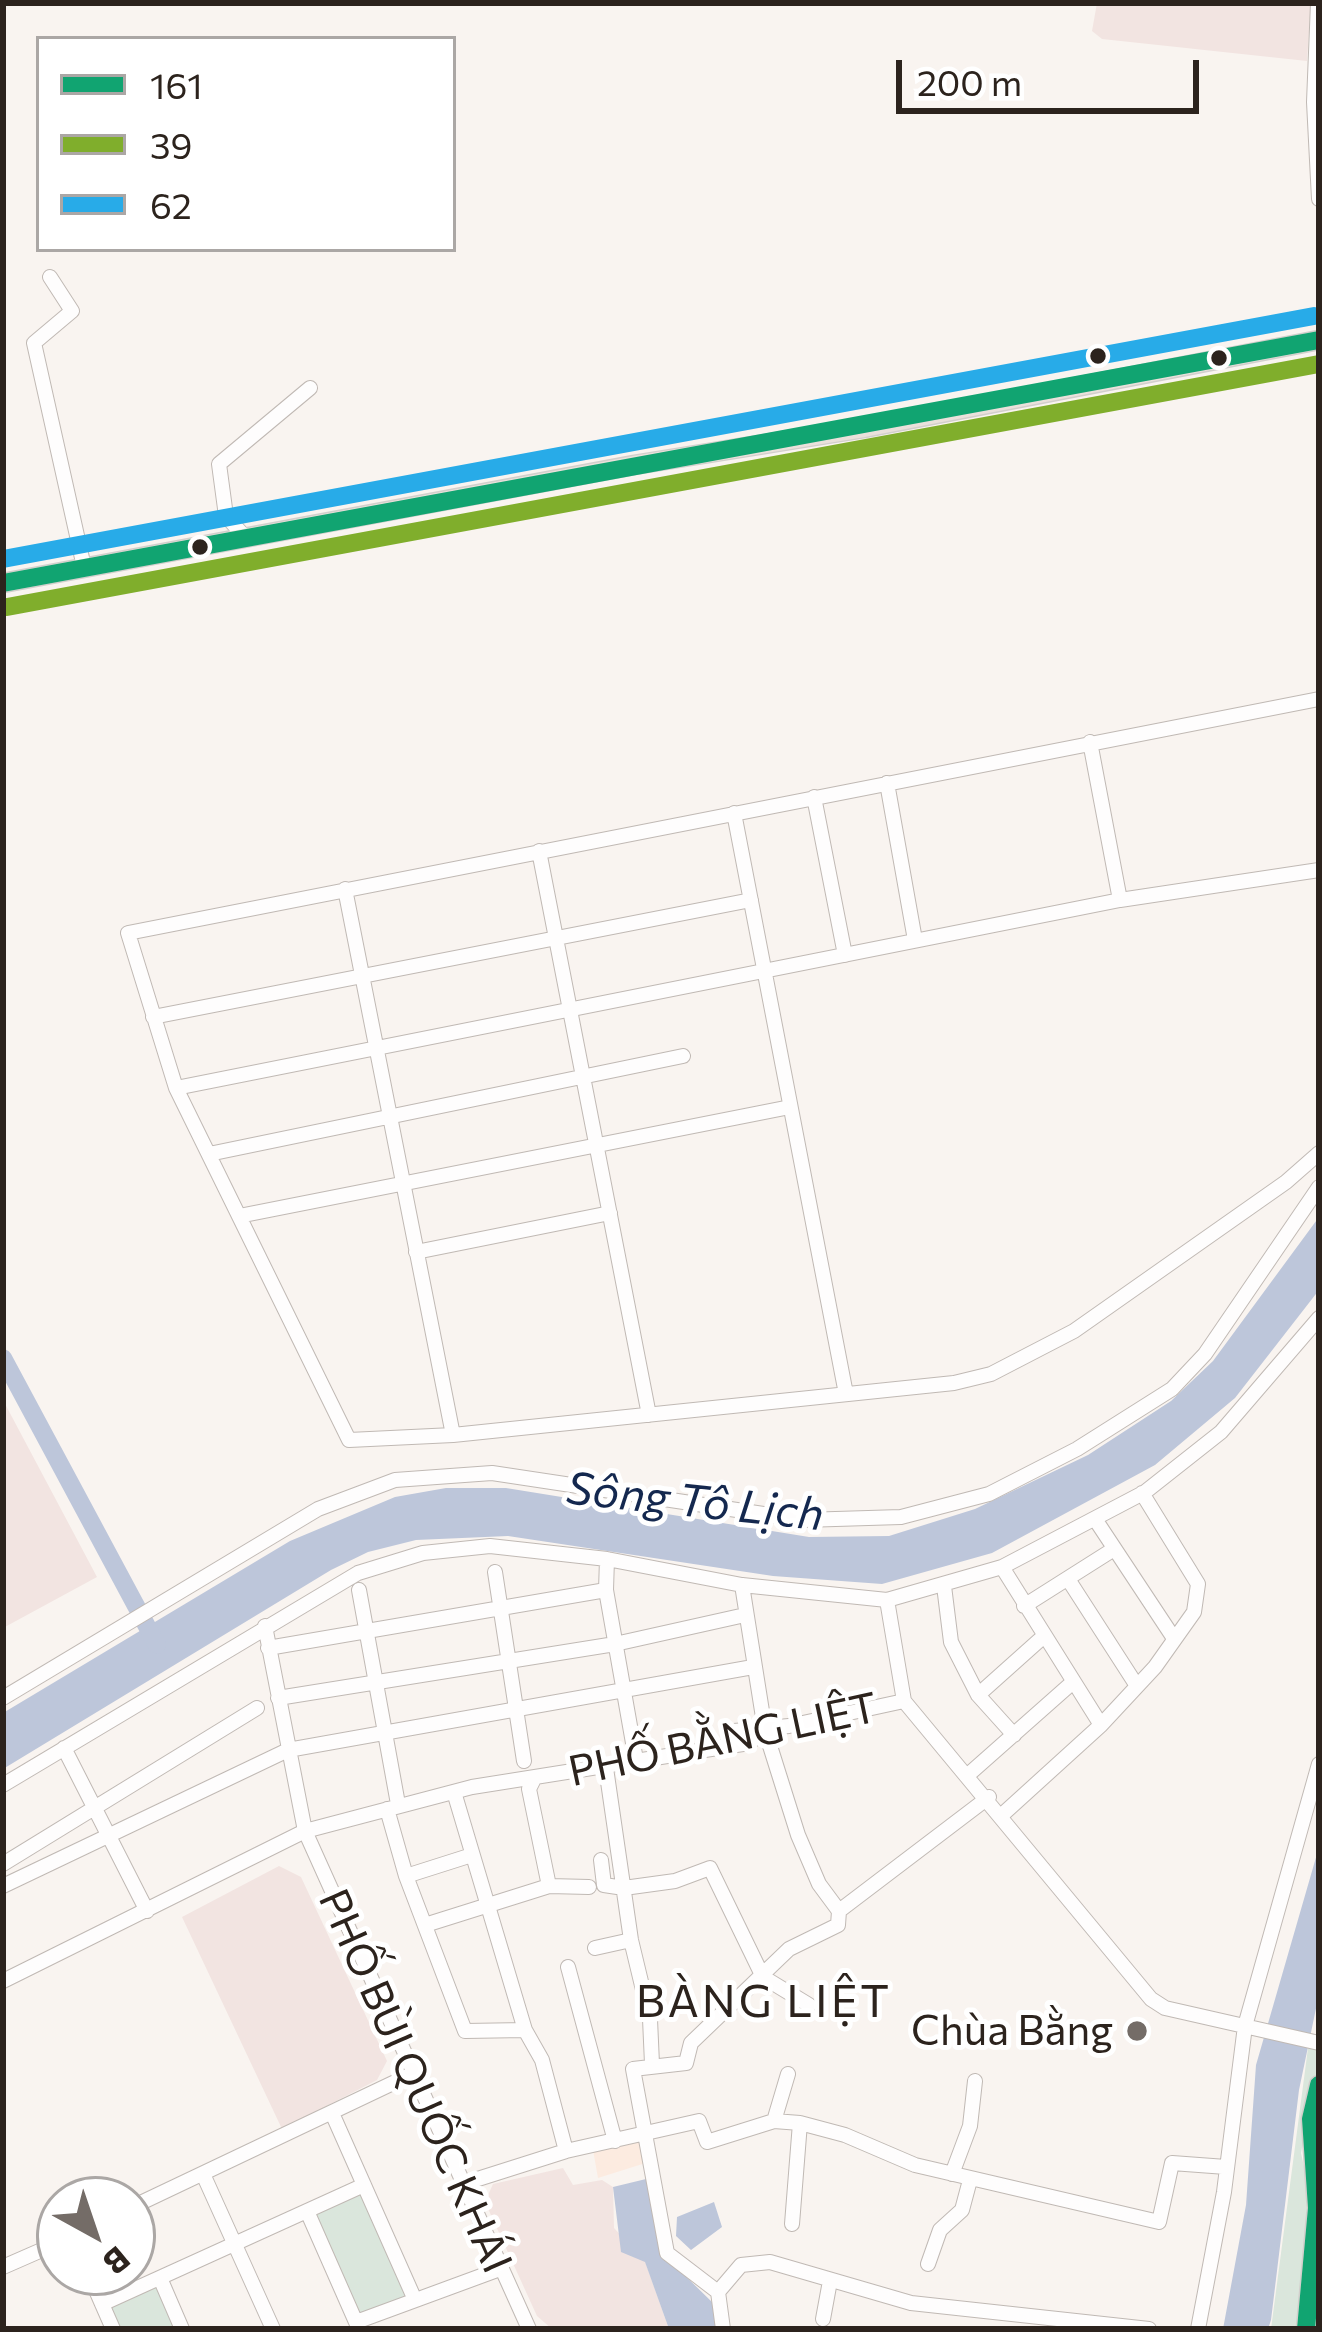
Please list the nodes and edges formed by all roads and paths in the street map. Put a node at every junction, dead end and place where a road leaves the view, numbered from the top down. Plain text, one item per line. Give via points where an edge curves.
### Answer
1 (1318, 3) edge
2 (1319, 199) edge
3 (50, 277) dead end
4 (1319, 340) edge
5 (310, 388) dead end
6 (245, 537) junction
7 (84, 567) junction
8 (3, 583) edge
9 (1319, 699) edge
10 (1090, 742) junction
11 (887, 783) junction
12 (814, 797) junction
13 (734, 813) junction
14 (539, 851) junction
15 (1319, 870) edge
16 (345, 889) junction
17 (751, 900) junction
18 (1120, 900) junction
19 (556, 939) junction
20 (919, 939) junction
21 (845, 955) junction
22 (766, 971) junction
23 (363, 978) junction
24 (570, 1010) junction
25 (153, 1016) junction
26 (376, 1048) junction
27 (683, 1056) dead end
28 (583, 1076) junction
29 (176, 1088) junction
30 (790, 1107) junction
31 (389, 1114) junction
32 (597, 1145) junction
33 (1319, 1153) edge
34 (208, 1154) junction
35 (403, 1183) junction
36 (1319, 1187) edge
37 (610, 1213) junction
38 (239, 1216) junction
39 (416, 1252) junction
40 (1319, 1318) edge
41 (846, 1394) junction
42 (650, 1414) junction
43 (452, 1435) junction
44 (1142, 1493) junction
45 (1095, 1519) junction
46 (1114, 1550) junction
47 (607, 1558) junction
48 (1002, 1567) junction
49 (495, 1572) dead end
50 (1068, 1579) junction
51 (742, 1586) junction
52 (944, 1586) junction
53 (359, 1590) dead end
54 (606, 1590) junction
55 (887, 1600) junction
56 (1024, 1606) junction
57 (499, 1610) junction
58 (745, 1615) junction
59 (265, 1626) junction
60 (370, 1630) junction
61 (1044, 1636) junction
62 (1173, 1637) junction
63 (615, 1643) junction
64 (268, 1648) junction
65 (508, 1662) junction
66 (753, 1667) junction
67 (1073, 1682) junction
68 (380, 1683) junction
69 (1138, 1686) junction
70 (625, 1692) junction
71 (979, 1695) junction
72 (278, 1697) junction
73 (3, 1698) edge
74 (904, 1701) junction
75 (257, 1708) dead end
76 (517, 1712) junction
77 (1101, 1724) junction
78 (765, 1730) junction
79 (734, 1731) dead end
80 (386, 1732) junction
81 (1014, 1735) junction
82 (64, 1748) junction
83 (288, 1750) junction
84 (524, 1760) dead end
85 (636, 1760) junction
86 (1319, 1764) edge
87 (605, 1768) junction
88 (969, 1774) junction
89 (534, 1779) junction
90 (3, 1785) edge
91 (454, 1792) junction
92 (988, 1797) junction
93 (393, 1807) junction
94 (94, 1810) junction
95 (1003, 1814) junction
96 (304, 1832) junction
97 (107, 1835) junction
98 (472, 1855) junction
99 (601, 1860) dead end
100 (3, 1864) edge
101 (406, 1876) junction
102 (3, 1886) edge
103 (549, 1886) junction
104 (589, 1887) dead end
105 (625, 1888) junction
106 (489, 1902) junction
107 (147, 1911) junction
108 (838, 1911) junction
109 (425, 1924) junction
110 (631, 1940) junction
111 (595, 1948) dead end
112 (568, 1967) dead end
113 (763, 1977) junction
114 (3, 1981) edge
115 (809, 2005) dead end
116 (1248, 2028) junction
117 (525, 2030) junction
118 (1319, 2043) edge
119 (652, 2064) junction
120 (412, 2074) junction
121 (788, 2074) dead end
122 (975, 2080) dead end
123 (1319, 2085) edge
124 (332, 2113) junction
125 (774, 2121) junction
126 (800, 2123) junction
127 (646, 2134) junction
128 (615, 2141) junction
129 (566, 2151) junction
130 (1226, 2167) junction
131 (203, 2174) junction
132 (952, 2174) junction
133 (970, 2180) junction
134 (462, 2183) junction
135 (364, 2185) junction
136 (156, 2196) edge
137 (307, 2211) junction
138 (792, 2224) dead end
139 (235, 2244) junction
140 (36, 2252) edge
141 (928, 2264) dead end
142 (3, 2266) edge
143 (500, 2269) junction
144 (160, 2278) junction
145 (830, 2281) junction
146 (718, 2292) junction
147 (98, 2296) edge
148 (415, 2300) junction
149 (102, 2304) junction
150 (823, 2319) dead end
151 (357, 2325) edge
152 (113, 2329) edge
153 (182, 2329) edge
154 (273, 2329) edge
155 (529, 2329) edge
156 (723, 2329) edge
157 (1149, 2329) edge
158 (1198, 2329) edge
159 (1306, 2329) edge

1 - 2 street
3 - 7 street via 72,311 34,344
4 - 6 main road
5 - 6 street via 219,464 226,516
6 - 7 main road
7 - 8 main road
9 - 10 street
10 - 11 street
10 - 18 street
11 - 12 street
11 - 20 street
12 - 13 street
12 - 21 street
13 - 14 street
13 - 17 street
14 - 16 street
14 - 19 street
15 - 18 street
16 - 23 street
16 - 25 street via 128,933
17 - 19 street
17 - 22 street
18 - 20 street
19 - 23 street
19 - 24 street
20 - 21 street
21 - 22 street
22 - 24 street
22 - 30 street
23 - 25 street
23 - 26 street
24 - 26 street
24 - 28 street
25 - 29 street
26 - 29 street
26 - 31 street
27 - 28 street
28 - 31 street
28 - 32 street
29 - 34 street
30 - 32 street
30 - 41 street
31 - 34 street
31 - 35 street
32 - 35 street
32 - 37 street
33 - 41 street via 1074,1330 991,1374
34 - 38 street
35 - 38 street
35 - 39 street
36 - 73 street via 1205,1354 1172,1389 988,1494 901,1516 803,1520 492,1474 395,1480 318,1509
37 - 39 street
37 - 42 street
38 - 43 street via 349,1440
39 - 43 street
40 - 44 street via 1221,1432
41 - 42 street
42 - 43 street
44 - 45 street
44 - 62 street via 1198,1584 1194,1612
45 - 46 street
45 - 48 street
46 - 50 street
46 - 62 street
47 - 51 street
47 - 54 street
47 - 59 street via 490,1546 423,1553 358,1573
48 - 52 street
48 - 56 street
49 - 57 street
50 - 56 street
50 - 69 street
51 - 55 street
51 - 58 street
52 - 55 street
52 - 71 street via 951,1642
53 - 60 street
54 - 57 street
54 - 63 street
55 - 74 street
56 - 61 street
57 - 60 street
57 - 65 street
58 - 63 street
58 - 66 street
59 - 64 street, PHỐ BÙI QUỐC KHÁI
59 - 82 street
60 - 64 street
60 - 68 street
61 - 67 street
61 - 71 street
62 - 69 street
63 - 65 street
63 - 70 street
64 - 72 street, PHỐ BÙI QUỐC KHÁI
65 - 68 street
65 - 76 street
66 - 70 street
66 - 78 street
67 - 77 street
67 - 81 street
68 - 72 street
68 - 80 street
69 - 77 street
70 - 76 street
70 - 85 street
71 - 81 street
72 - 83 street, PHỐ BÙI QUỐC KHÁI
74 - 78 street, PHỐ BẰNG LIỆT
74 - 88 street, PHỐ BẰNG LIỆT
75 - 94 street
76 - 80 street
76 - 84 street
77 - 95 street
78 - 79 street
78 - 85 street, PHỐ BẰNG LIỆT via 749,1743
78 - 108 street via 798,1835
80 - 83 street
80 - 93 street
81 - 88 street
82 - 90 street
82 - 94 street
83 - 96 street, PHỐ BÙI QUỐC KHÁI
83 - 97 street
85 - 87 street, PHỐ BẰNG LIỆT
86 - 116 street
87 - 89 street, PHỐ BẰNG LIỆT
87 - 105 street
88 - 92 street, PHỐ BẰNG LIỆT
89 - 91 street, PHỐ BẰNG LIỆT
89 - 103 street via 529,1790
91 - 93 street, PHỐ BẰNG LIỆT
91 - 98 street
92 - 95 street, PHỐ BẰNG LIỆT
92 - 108 street
93 - 96 street, PHỐ BẰNG LIỆT
93 - 101 street
94 - 97 street
94 - 100 street
95 - 116 street, PHỐ BẰNG LIỆT via 1008,1832 1151,2000
96 - 107 street, PHỐ BẰNG LIỆT
96 - 120 street, PHỐ BÙI QUỐC KHÁI
97 - 102 street
97 - 107 street
98 - 101 street
98 - 106 street
99 - 105 street via 604,1885
101 - 109 street
103 - 104 street
103 - 106 street
105 - 110 street
105 - 113 street via 710,1868
106 - 109 street
106 - 117 street
107 - 114 street, PHỐ BẰNG LIỆT
108 - 113 street via 838,1925 801,1940
109 - 117 street via 465,2031
110 - 111 street
110 - 119 street
112 - 128 street
113 - 115 street
113 - 119 street via 691,2043 686,2063
116 - 118 street, PHỐ BẰNG LIỆT
116 - 130 street
117 - 129 street via 542,2060
119 - 127 street via 633,2069
120 - 124 street
120 - 134 street, PHỐ BÙI QUỐC KHÁI
121 - 125 street
122 - 132 street via 970,2126
123 - 159 main road via 1311,2119 1318,2208
124 - 131 street
124 - 135 street
125 - 126 street
125 - 127 street via 707,2142 699,2121
126 - 132 street
126 - 138 street
127 - 128 street
127 - 146 street via 668,2253
128 - 129 street
129 - 134 street
130 - 133 street via 1172,2163 1159,2222
130 - 158 street
131 - 136 street
131 - 139 street
132 - 133 street
133 - 141 street via 962,2210 940,2230
134 - 143 street, PHỐ BÙI QUỐC KHÁI
135 - 137 street
135 - 148 street
137 - 139 street
137 - 151 street
139 - 144 street
139 - 154 street
140 - 142 street
143 - 148 street
143 - 155 street, PHỐ BÙI QUỐC KHÁI
144 - 149 street
144 - 153 street
145 - 146 street via 770,2262 741,2265
145 - 150 street
145 - 157 street via 911,2303
146 - 156 street
147 - 149 street
148 - 151 street
149 - 152 street

